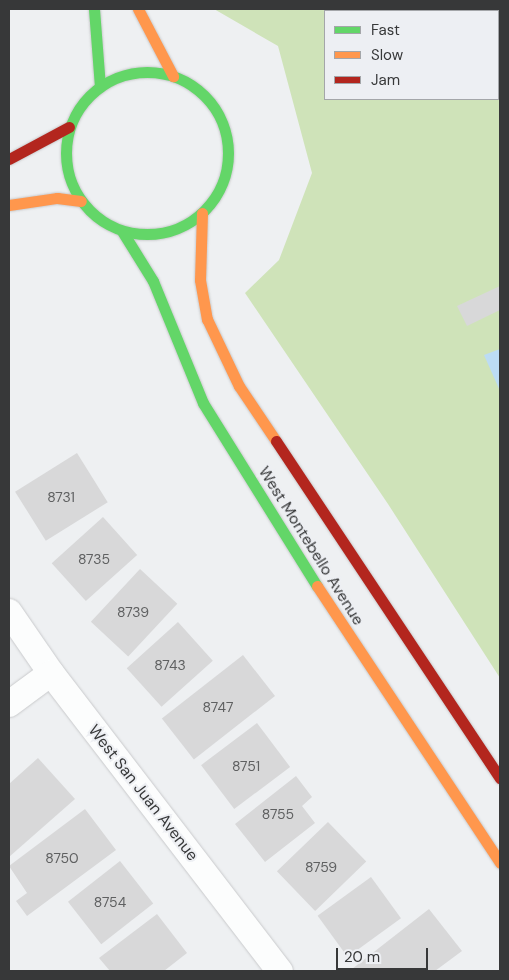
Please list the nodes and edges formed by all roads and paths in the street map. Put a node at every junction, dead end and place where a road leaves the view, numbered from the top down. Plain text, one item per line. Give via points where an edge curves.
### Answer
1 (94, 9) edge
2 (138, 9) edge
3 (173, 76) junction
4 (100, 87) junction
5 (69, 127) junction
6 (9, 159) edge
7 (81, 201) junction
8 (9, 205) edge
9 (202, 213) junction
10 (122, 231) junction
11 (9, 612) edge
12 (51, 673) junction
13 (9, 704) edge
14 (500, 778) edge
15 (500, 863) edge
16 (280, 971) edge

1 - 4 street
2 - 3 street
3 - 4 street via 148,72 122,75
3 - 9 street via 211,103 228,142 223,182
4 - 5 street via 81,104
5 - 6 street
5 - 7 street via 65,153 69,178
7 - 8 street via 57,198
7 - 10 street via 99,220
9 - 10 street via 185,226 164,233 143,235
9 - 14 street, West Montebello Avenue via 200,280 207,319 238,386
10 - 15 street, West Montebello Avenue via 153,281 204,403 240,465
11 - 12 street, West San Juan Avenue
12 - 13 street
12 - 16 street, West San Juan Avenue

